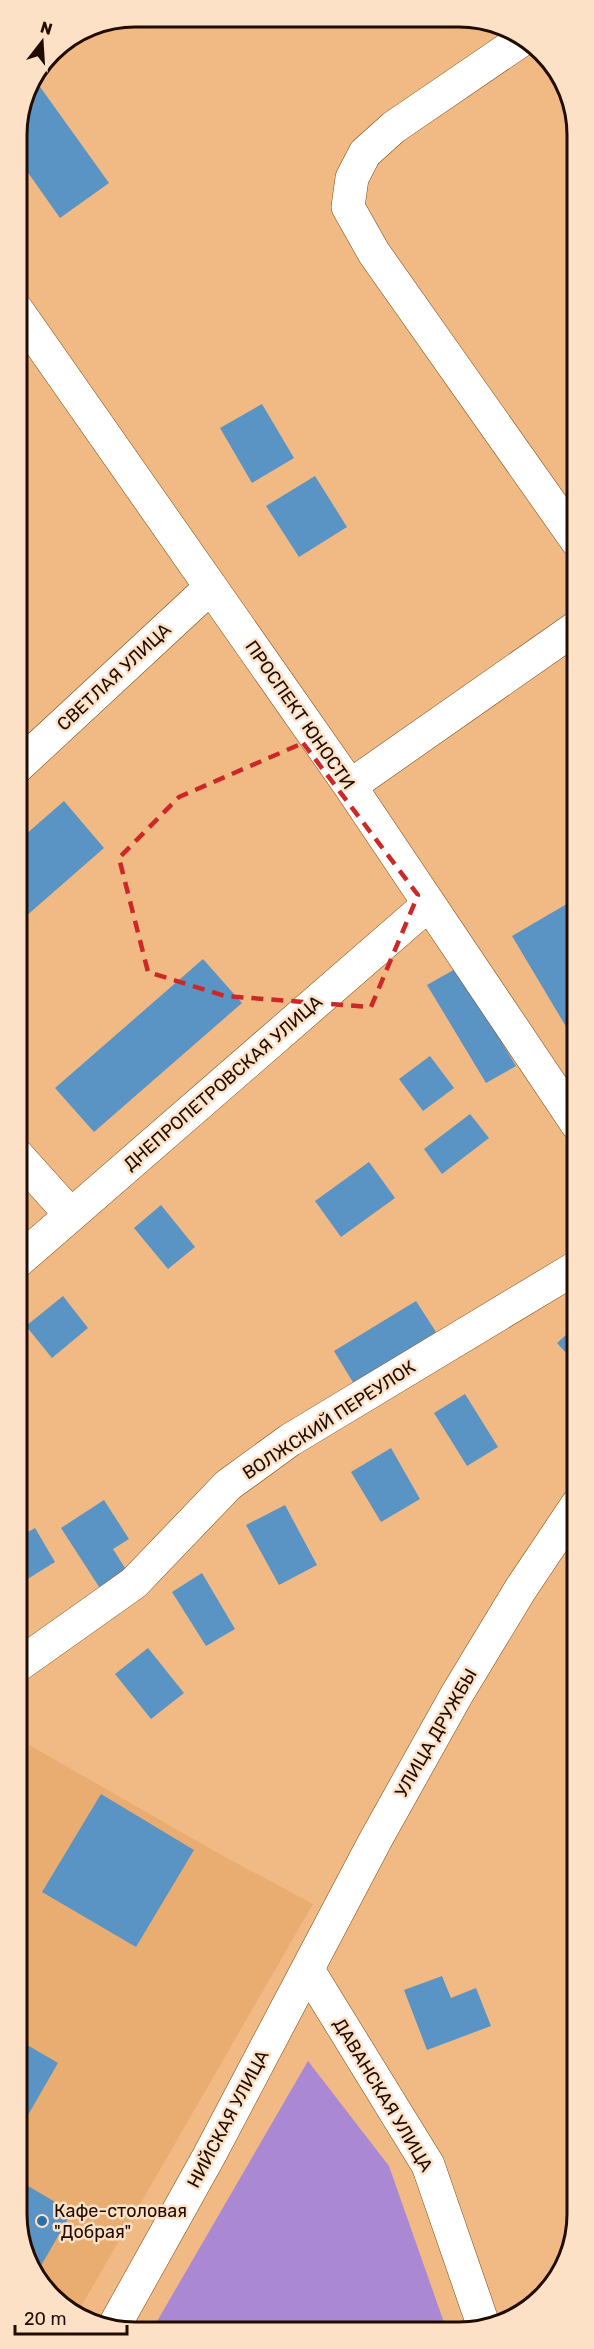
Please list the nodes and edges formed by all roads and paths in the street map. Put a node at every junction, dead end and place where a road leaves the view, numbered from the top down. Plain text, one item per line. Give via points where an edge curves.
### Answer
1 (516, 43) edge
2 (27, 324) edge
3 (567, 527) edge
4 (211, 587) junction
5 (567, 634) edge
6 (27, 758) edge
7 (350, 786) junction
8 (429, 904) junction
9 (567, 1109) edge
10 (27, 1166) edge
11 (71, 1215) junction
12 (27, 1253) edge
13 (567, 1273) edge
14 (567, 1519) edge
15 (27, 1659) edge
16 (308, 1970) junction
17 (481, 2319) edge
18 (117, 2320) edge

1 - 3 street via 394,127 365,153 352,178 348,207 379,260
2 - 4 street, ПРОСПЕКТ ЮНОСТИ
4 - 6 street, СВЕТЛАЯ УЛИЦА
4 - 7 street, ПРОСПЕКТ ЮНОСТИ
5 - 7 street
7 - 8 street, ПРОСПЕКТ ЮНОСТИ
8 - 9 street, ПРОСПЕКТ ЮНОСТИ
8 - 11 street, ДНЕПРОПЕТРОВСКАЯ УЛИЦА
10 - 11 street
11 - 12 street, ДНЕПРОПЕТРОВСКАЯ УЛИЦА
13 - 15 street, ВОЛЖСКИЙ ПЕРЕУЛОК via 290,1440 228,1485 134,1583
14 - 16 street, УЛИЦА ДРУЖБЫ via 456,1694
16 - 17 street, ДАВАНСКАЯ УЛИЦА via 428,2165
16 - 18 street, НИЙСКАЯ УЛИЦА

